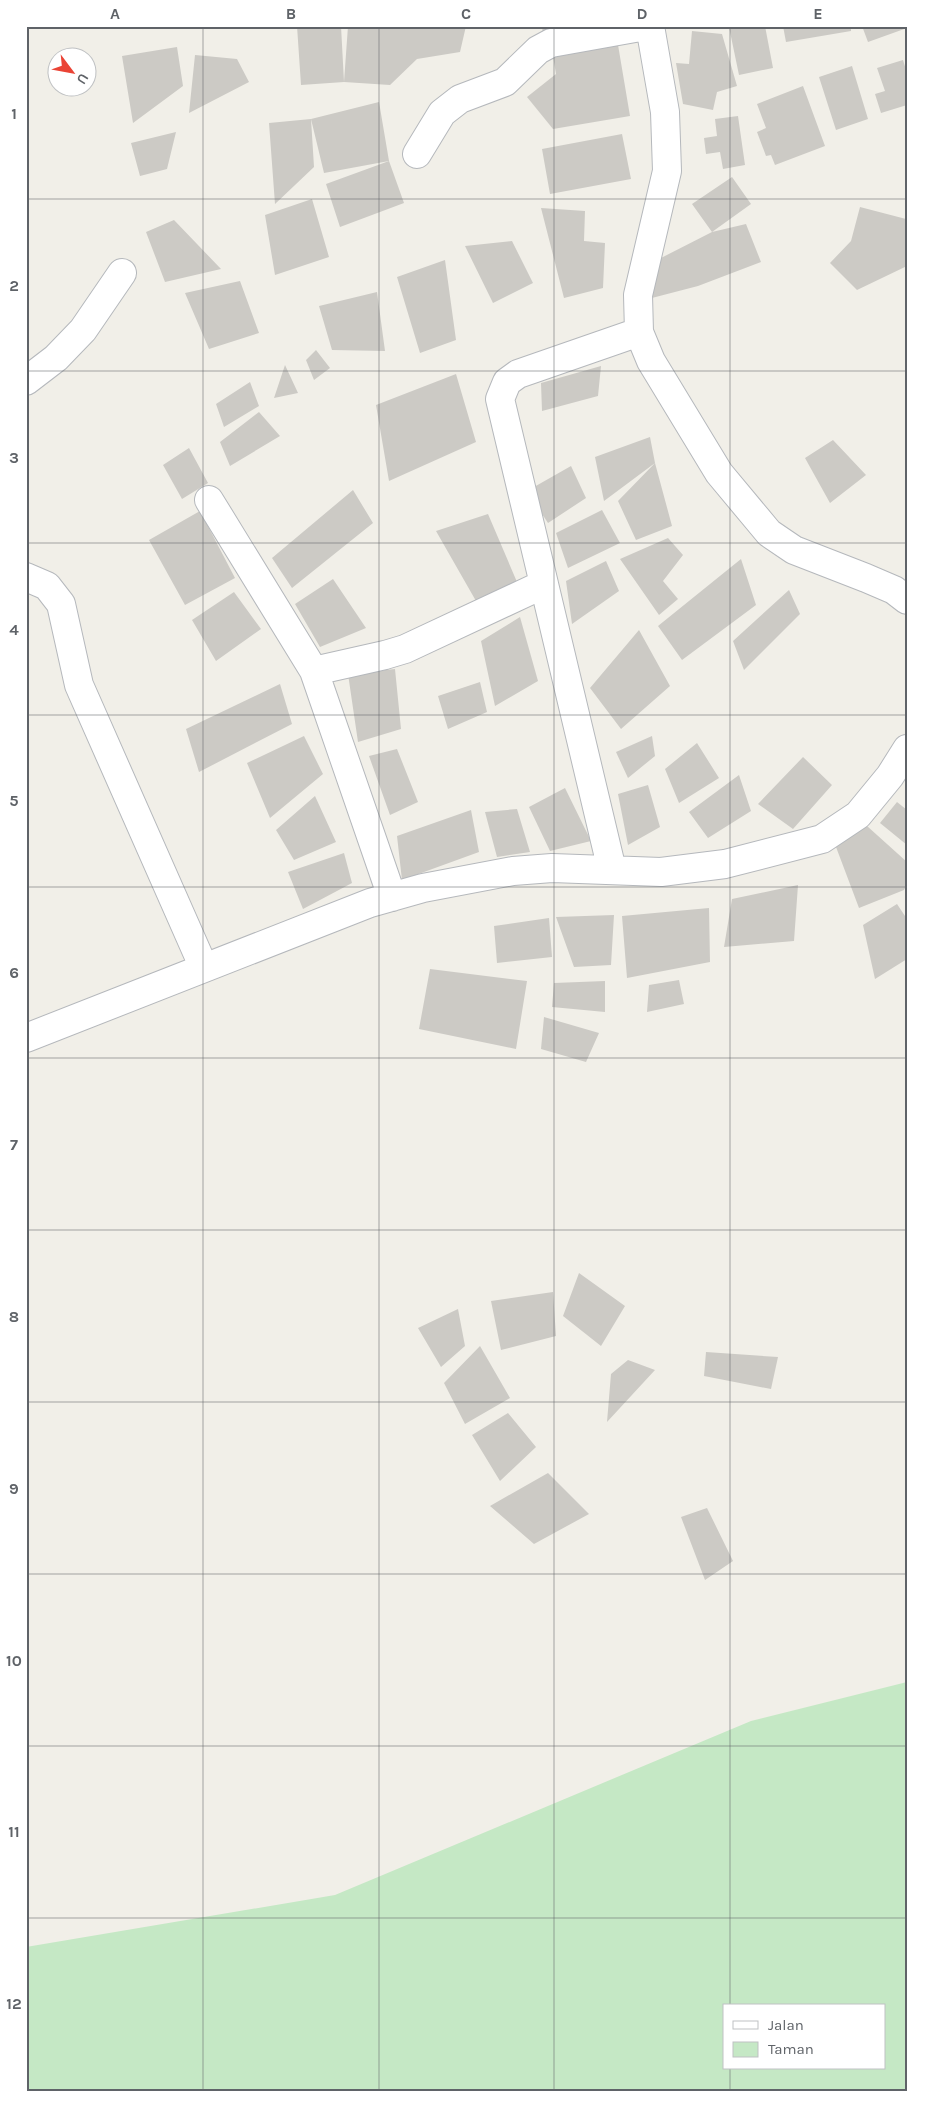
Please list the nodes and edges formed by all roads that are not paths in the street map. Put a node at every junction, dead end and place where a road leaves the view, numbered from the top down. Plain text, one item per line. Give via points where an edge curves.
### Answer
1 (646, 26) edge
2 (650, 26) edge
3 (417, 154) dead end
4 (122, 273) dead end
5 (638, 332) junction
6 (26, 381) edge
7 (210, 500) dead end
8 (26, 577) edge
9 (544, 584) junction
10 (907, 600) edge
11 (314, 670) junction
12 (907, 749) edge
13 (612, 870) junction
14 (392, 897) junction
15 (204, 968) junction
16 (26, 1038) edge

1 - 3 street via 551,43 538,50 505,82 460,99 446,110
2 - 5 street via 665,112 667,171 638,295
4 - 6 street via 83,330 56,358
5 - 9 street via 518,374 502,390 500,399
5 - 10 street via 651,361 718,473 769,533 794,550 894,590
7 - 11 street
8 - 15 street via 46,586 61,604 79,684
9 - 11 street via 405,648
9 - 13 street
11 - 14 street
12 - 13 street via 890,776 858,814 822,839 725,864 661,872
13 - 14 street via 552,868 513,871
14 - 15 street
15 - 16 street

